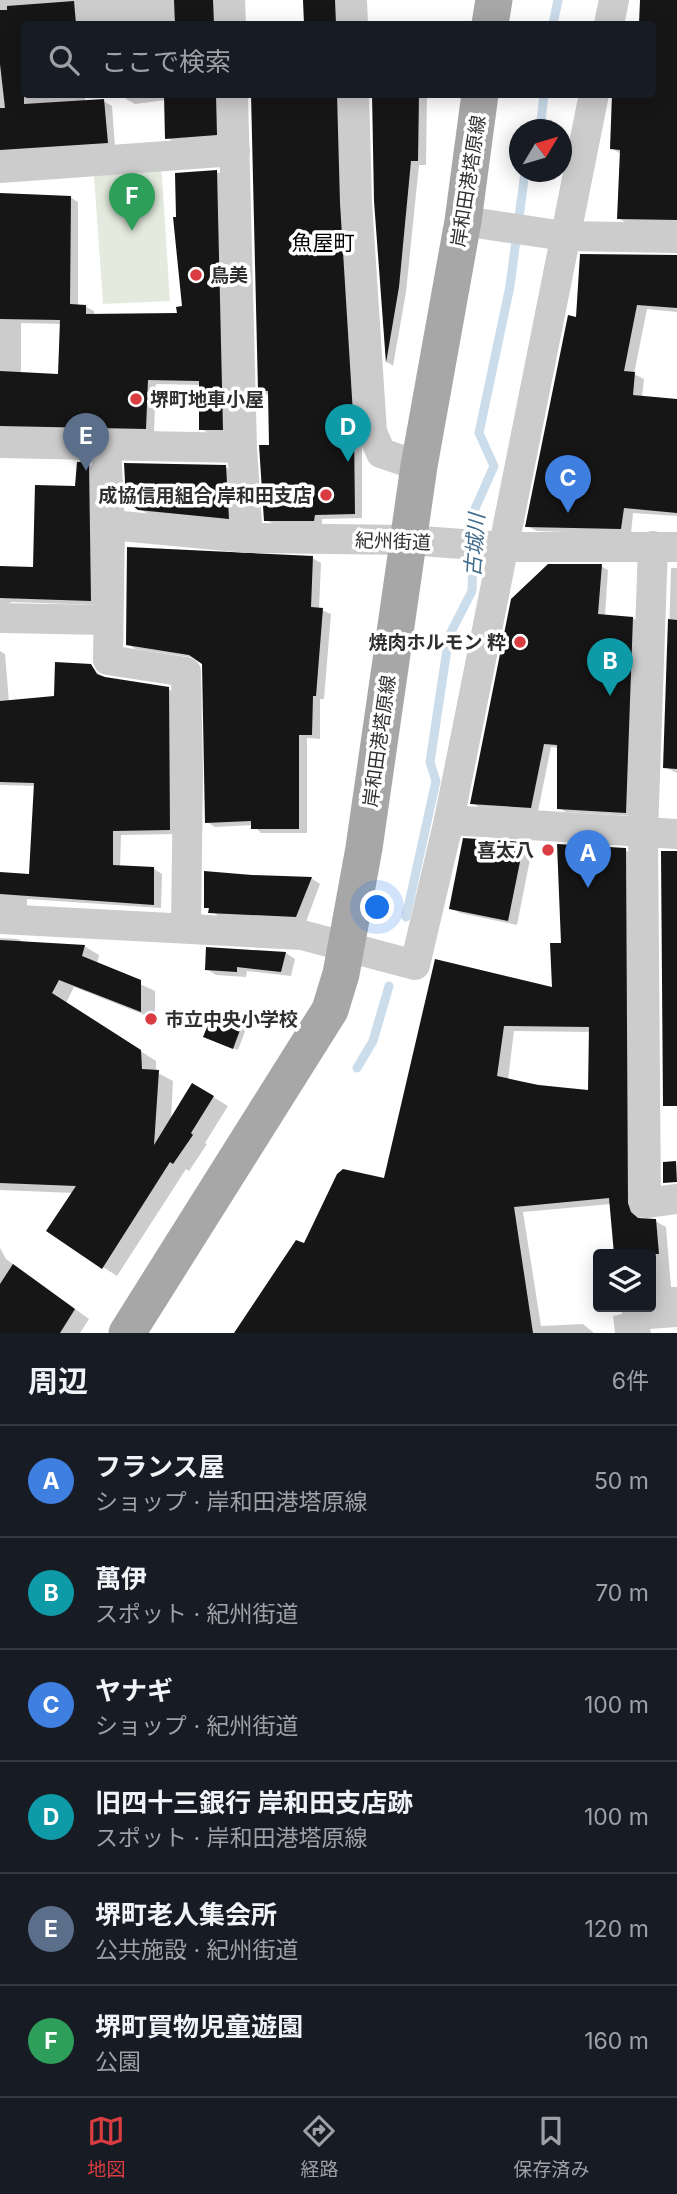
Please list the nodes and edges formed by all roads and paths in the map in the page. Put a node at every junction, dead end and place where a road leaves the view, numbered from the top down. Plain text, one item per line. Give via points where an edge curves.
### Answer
1 (230, 0) edge
2 (352, 0) edge
3 (494, 0) edge
4 (614, 0) edge
5 (230, 21) edge
6 (353, 21) edge
7 (490, 21) edge
8 (610, 21) edge
9 (233, 98) edge
10 (355, 98) edge
11 (480, 98) edge
12 (593, 98) edge
13 (235, 151) junction
14 (0, 168) edge
15 (463, 221) junction
16 (550, 234) junction
17 (677, 238) edge
18 (0, 443) edge
19 (106, 444) junction
20 (242, 448) junction
21 (419, 466) junction
22 (110, 525) junction
23 (248, 538) junction
24 (408, 540) junction
25 (483, 546) junction
26 (665, 546) edge
27 (0, 618) edge
28 (106, 620) junction
29 (449, 820) junction
30 (643, 833) junction
31 (677, 834) edge
32 (0, 919) edge
33 (186, 927) junction
34 (347, 944) junction
35 (677, 1199) edge
36 (127, 1333) edge

1 - 5 street
2 - 6 street
3 - 7 main road
4 - 8 street
9 - 13 street
10 - 21 street via 372,432 381,453
11 - 15 main road, 岸和田港塔原線
12 - 16 street
13 - 14 street
13 - 20 street
15 - 16 street
15 - 21 main road, 岸和田港塔原線
16 - 17 street
16 - 25 street
18 - 19 street
19 - 20 street
19 - 22 street
20 - 23 street
21 - 24 main road, 岸和田港塔原線
22 - 23 street, 紀州街道
22 - 28 street
23 - 24 street, 紀州街道
24 - 25 street, 紀州街道
24 - 34 main road, 岸和田港塔原線
25 - 26 street, 紀州街道
25 - 29 street
26 - 30 street
27 - 28 street
28 - 33 street via 107,660 186,672
29 - 30 street
29 - 34 street via 415,965
30 - 31 street
30 - 35 street via 646,1203
32 - 33 street
33 - 34 street via 302,934
34 - 36 main road, 岸和田港塔原線 via 330,1010

